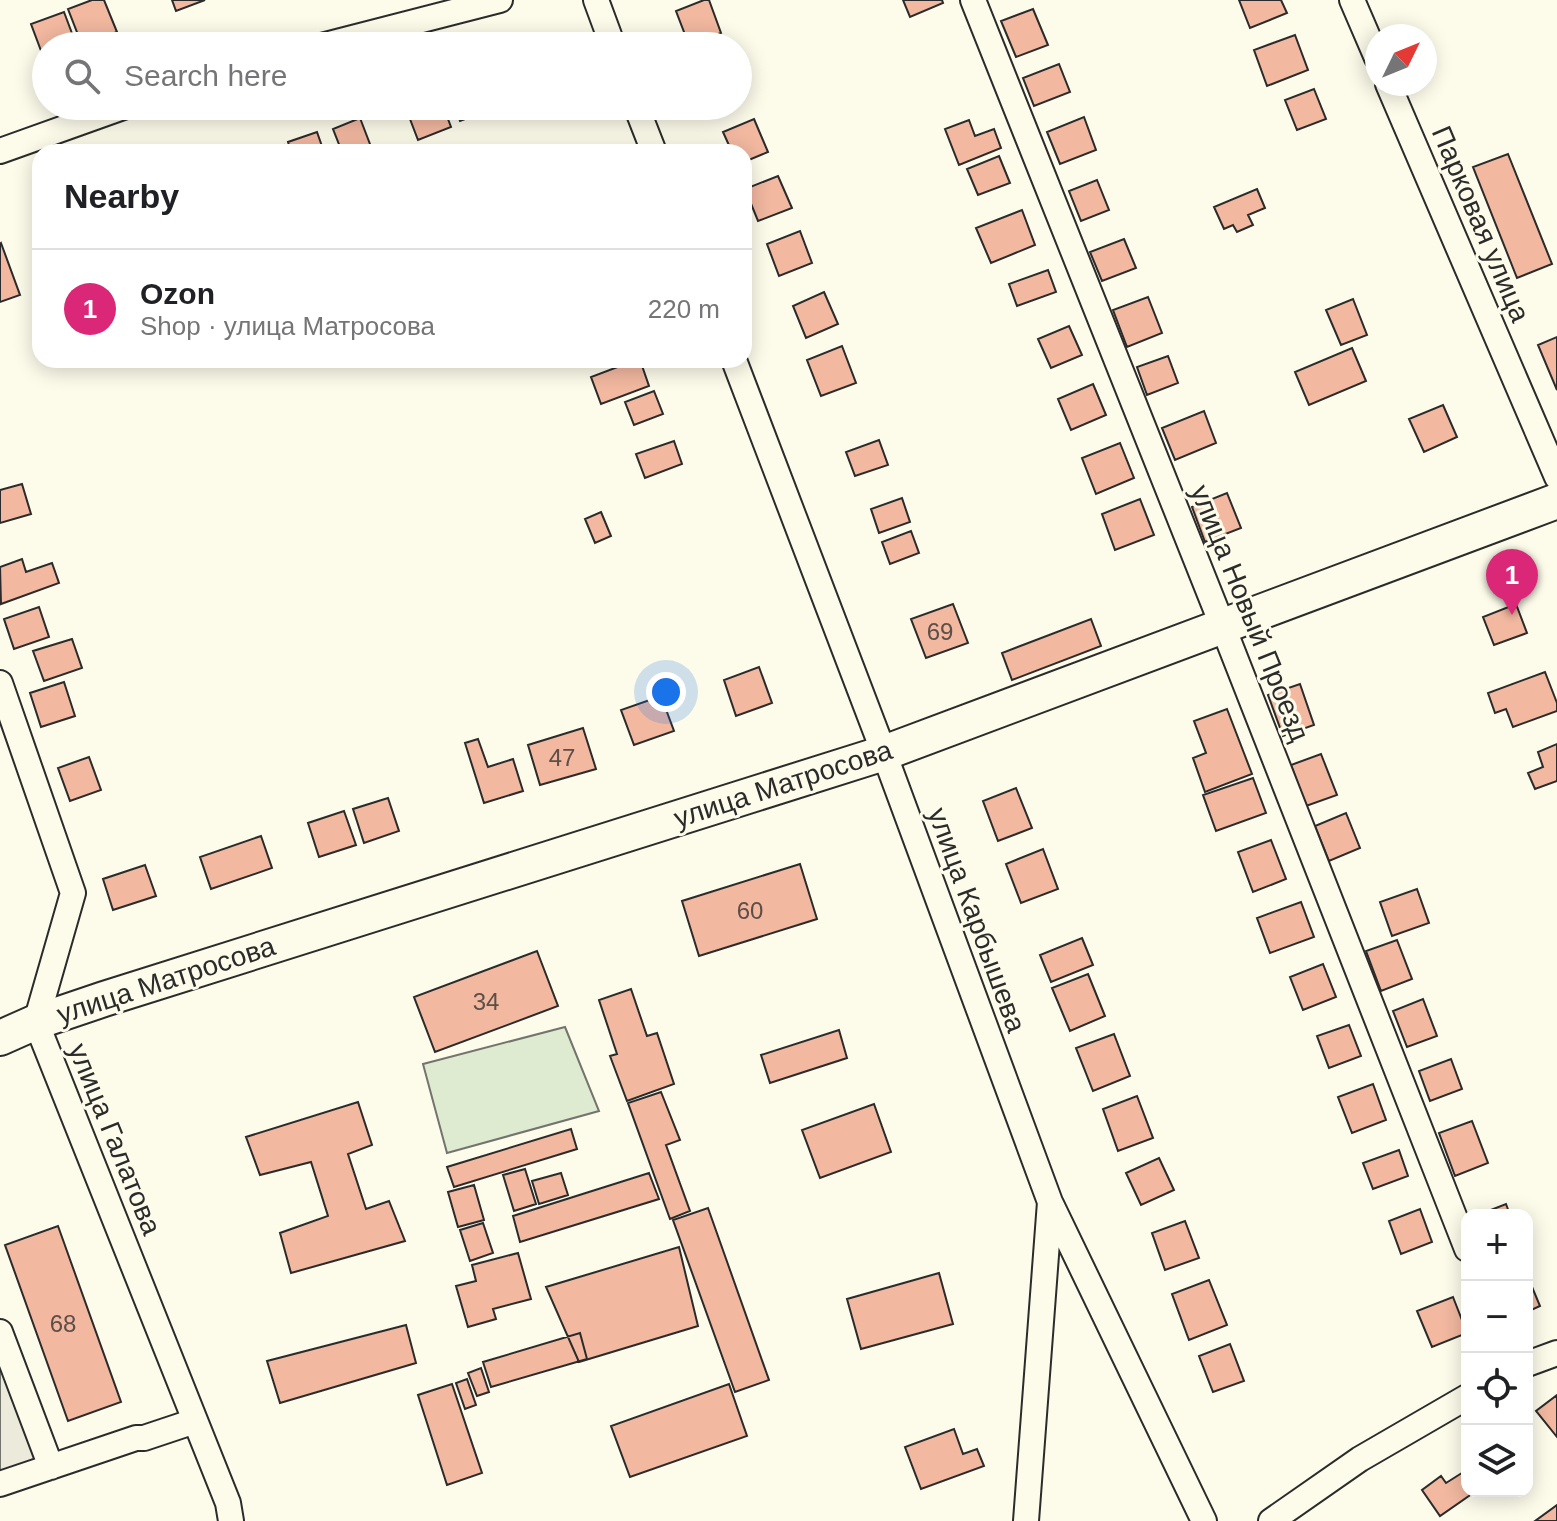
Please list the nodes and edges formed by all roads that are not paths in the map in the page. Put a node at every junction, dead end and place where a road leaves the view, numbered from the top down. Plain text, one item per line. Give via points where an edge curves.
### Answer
1 (500, 0) edge
2 (596, 0) edge
3 (973, 0) edge
4 (1352, 0) edge
5 (1365, 30) edge
6 (375, 32) edge
7 (608, 32) edge
8 (1393, 96) edge
9 (87, 120) edge
10 (641, 120) edge
11 (651, 144) edge
12 (0, 151) edge
13 (737, 368) edge
14 (1557, 477) edge
15 (1557, 501) edge
16 (1223, 627) junction
17 (0, 683) edge
18 (884, 753) junction
19 (36, 1022) junction
20 (0, 1038) edge
21 (1050, 1202) junction
22 (1461, 1234) edge
23 (0, 1332) edge
24 (1557, 1353) edge
25 (1533, 1362) edge
26 (1461, 1400) edge
27 (195, 1421) junction
28 (51, 1467) junction
29 (0, 1484) edge
30 (231, 1521) edge
31 (1026, 1521) edge
32 (1204, 1521) edge
33 (1271, 1521) edge

1 - 6 street
2 - 7 street
3 - 16 street, улица Новый Проезд
4 - 5 street
8 - 14 street, Парковая улица
9 - 12 street
10 - 11 street
13 - 18 street, улица Карбышева
15 - 16 street, улица Матросова
16 - 18 street, улица Матросова
16 - 22 street, улица Новый Проезд
17 - 19 street, улица Галатова via 73,893
18 - 19 street, улица Матросова
18 - 21 street, улица Карбышева
19 - 20 street, улица Матросова
19 - 27 street, улица Галатова
21 - 31 street, улица Карбышева
21 - 32 street
23 - 28 street
24 - 25 street
26 - 33 street via 1360,1459
27 - 28 street
27 - 30 street, улица Галатова
28 - 29 street

